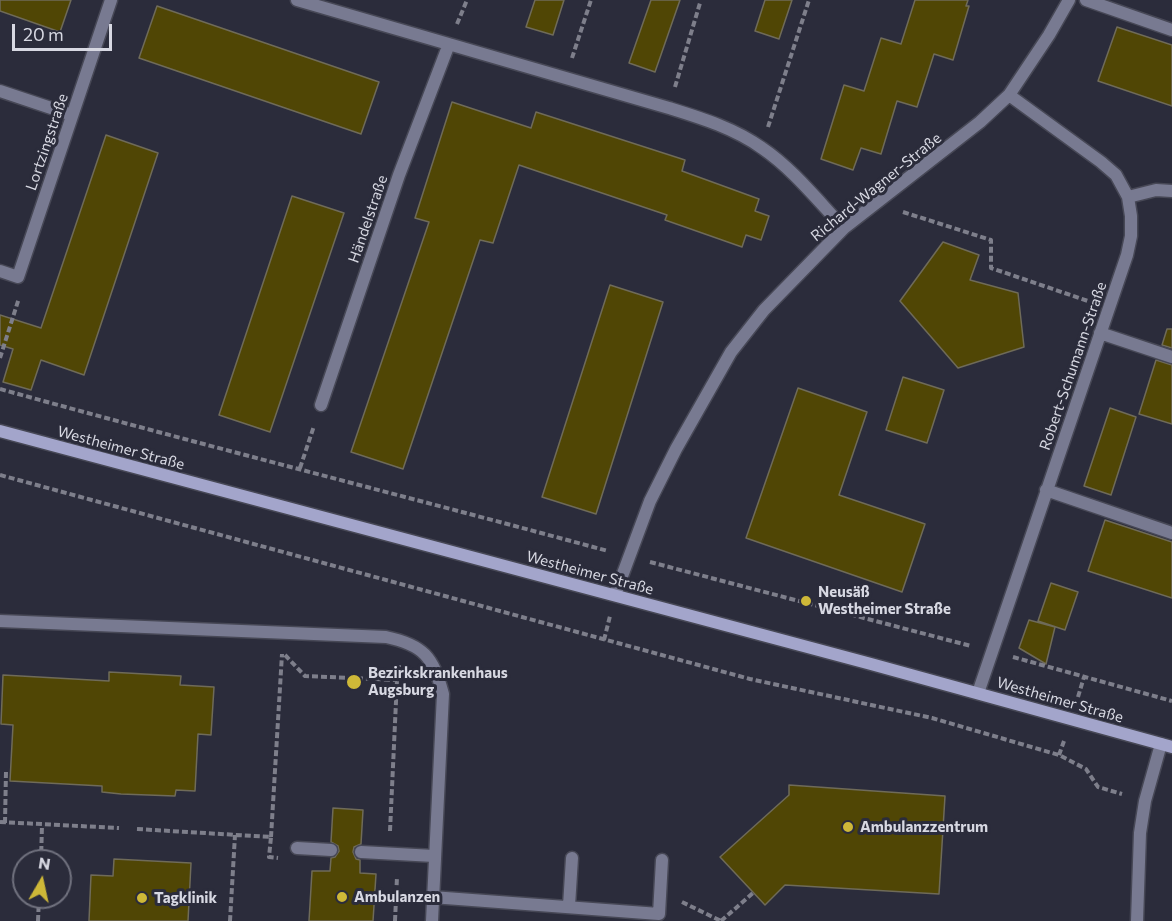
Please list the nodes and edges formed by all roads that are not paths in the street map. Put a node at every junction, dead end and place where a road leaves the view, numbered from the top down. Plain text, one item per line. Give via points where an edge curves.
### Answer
1 (111, 0) edge
2 (297, 0) edge
3 (1069, 0) edge
4 (1086, 0) edge
5 (1172, 30) edge
6 (449, 45) junction
7 (0, 91) edge
8 (1009, 95) junction
9 (72, 115) junction
10 (1172, 191) edge
11 (1128, 197) junction
12 (843, 228) junction
13 (0, 271) edge
14 (1101, 333) junction
15 (1172, 357) edge
16 (321, 405) road end
17 (0, 431) edge
18 (1046, 490) junction
19 (1172, 533) edge
20 (615, 595) junction
21 (0, 621) edge
22 (978, 693) junction
23 (1166, 746) edge
24 (297, 848) road end
25 (331, 850) dead end
26 (361, 852) dead end
27 (434, 856) junction
28 (572, 858) dead end
29 (662, 860) dead end
30 (432, 897) junction
31 (569, 906) junction
32 (432, 921) edge
33 (1137, 921) edge

1 - 9 street, Lortzingstraße
2 - 6 street
3 - 8 street, Richard-Wagner-Straße
4 - 5 street
6 - 12 street via 722,126 775,157
6 - 16 street, Händelstraße via 399,175
7 - 9 street
8 - 11 street, Robert-Schumann-Straße via 1101,162 1116,175
8 - 12 street, Richard-Wagner-Straße
9 - 13 street, Lortzingstraße via 18,277
10 - 11 street via 1156,190
11 - 14 street, Robert-Schumann-Straße via 1131,236
12 - 20 street, Richard-Wagner-Straße via 764,310 731,352 650,501
14 - 15 street
14 - 18 street, Robert-Schumann-Straße
17 - 20 street, Westheimer Straße
18 - 19 street
18 - 22 street, Robert-Schumann-Straße
20 - 22 street, Westheimer Straße
21 - 27 street via 386,637 405,641 423,652 437,670 443,694
22 - 23 street, Westheimer Straße
23 - 33 street via 1145,801
24 - 25 street
26 - 27 street
27 - 30 street
28 - 31 street
29 - 31 street via 659,914
30 - 31 street
30 - 32 street

